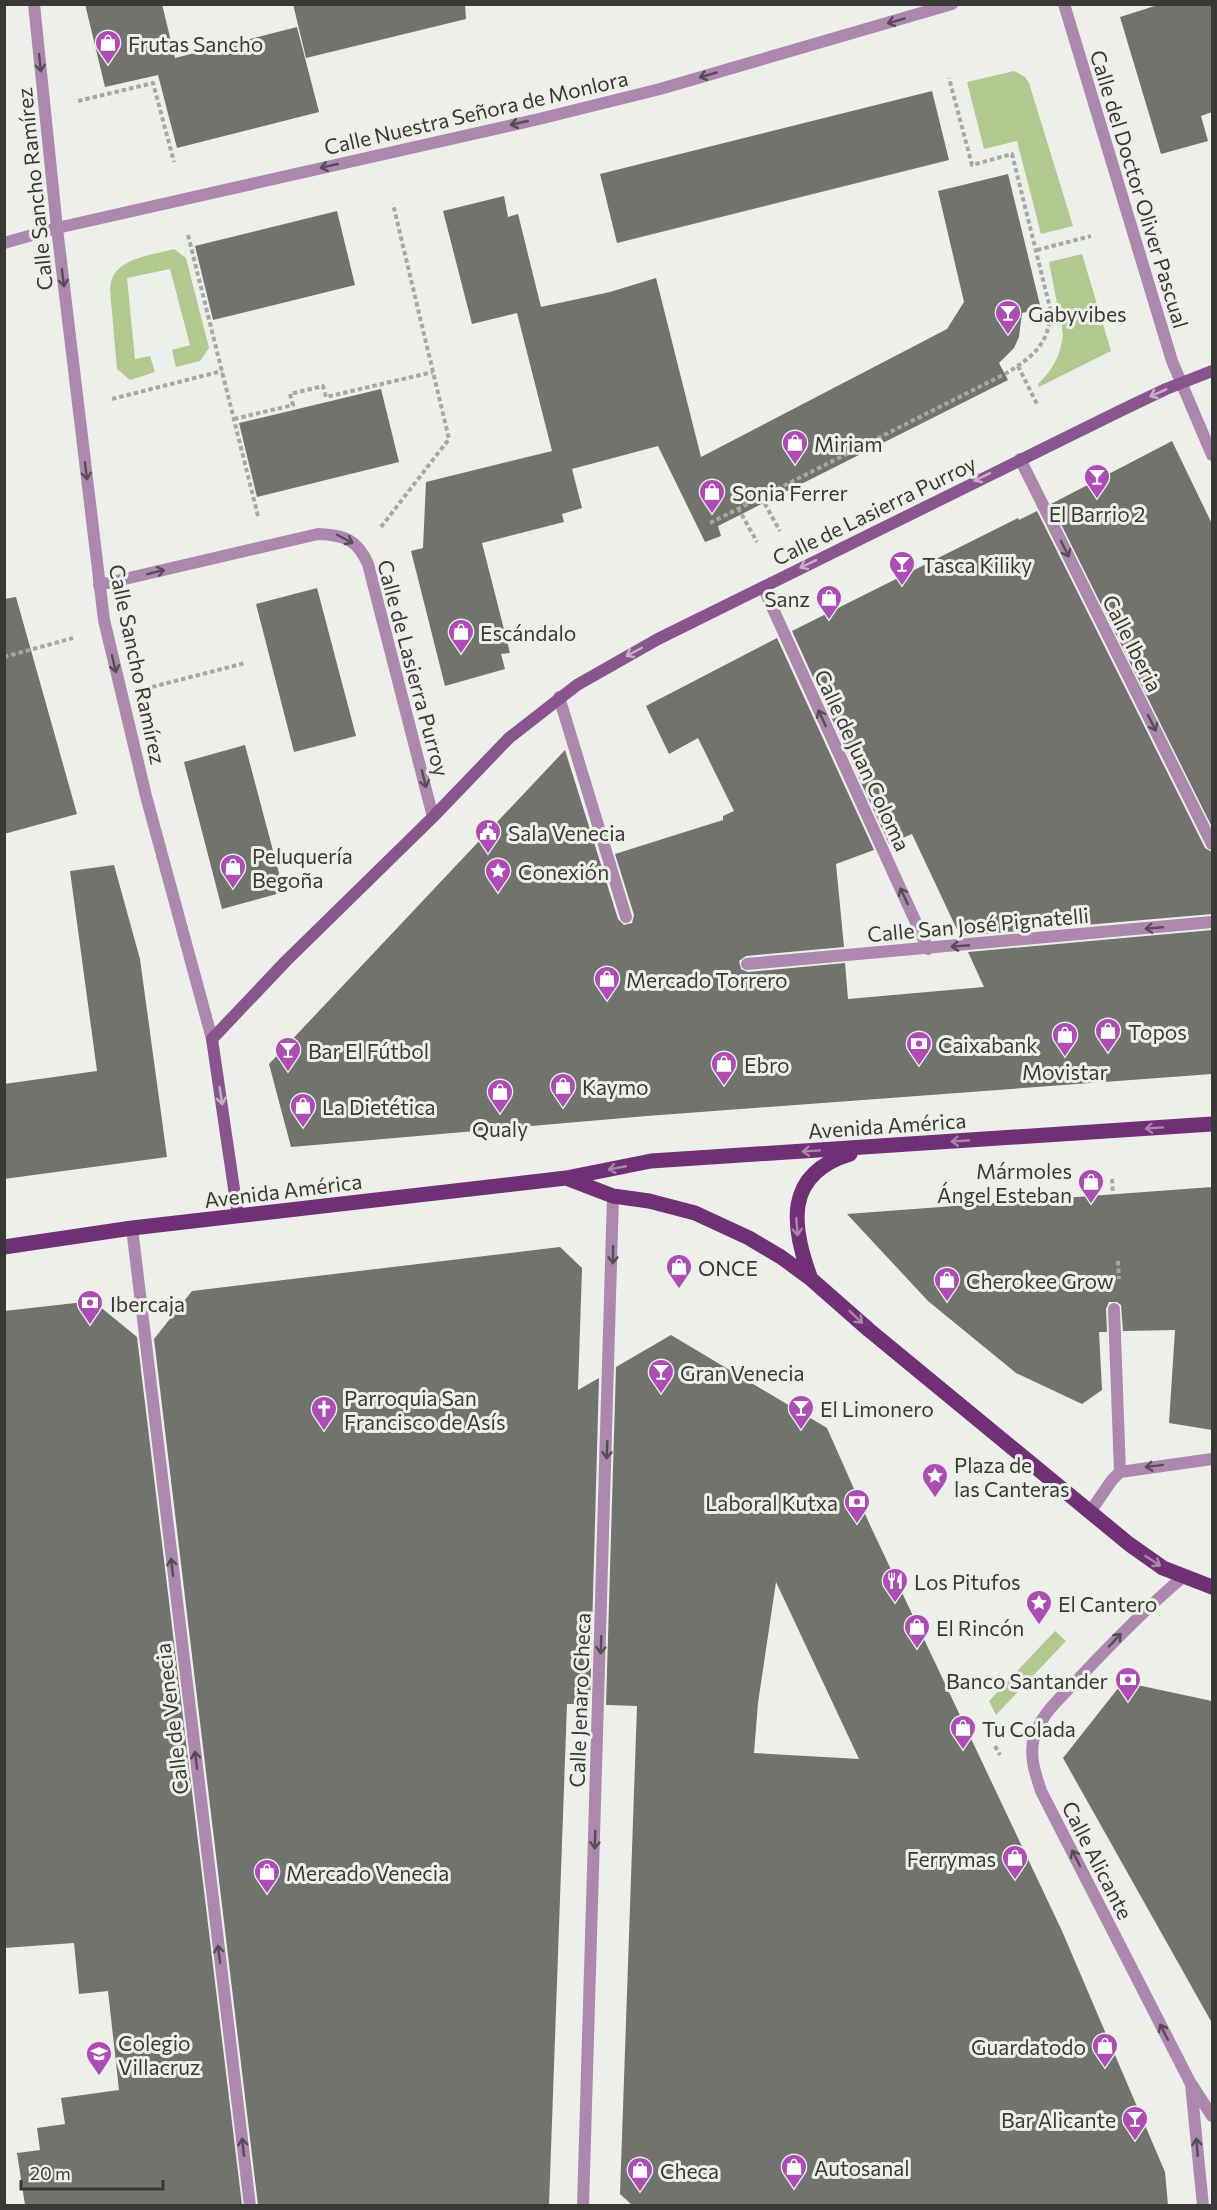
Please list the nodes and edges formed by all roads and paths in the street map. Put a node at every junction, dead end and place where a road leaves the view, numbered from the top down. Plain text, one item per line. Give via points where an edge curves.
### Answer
1 (34, 4) edge
2 (952, 4) edge
3 (1064, 4) edge
4 (949, 78) dead end
5 (78, 101) dead end
6 (174, 162) dead end
7 (393, 204) dead end
8 (57, 228) junction
9 (188, 235) dead end
10 (1090, 236) dead end
11 (4, 243) edge
12 (1037, 250) junction
13 (1018, 366) junction
14 (222, 371) junction
15 (1212, 371) edge
16 (433, 372) junction
17 (1180, 383) junction
18 (112, 399) dead end
19 (1037, 404) dead end
20 (234, 419) junction
21 (1212, 455) edge
22 (1020, 459) junction
23 (761, 497) junction
24 (738, 508) junction
25 (710, 523) dead end
26 (780, 531) dead end
27 (757, 542) dead end
28 (266, 545) junction
29 (362, 550) junction
30 (99, 585) junction
31 (763, 587) junction
32 (73, 638) dead end
33 (4, 657) edge
34 (245, 663) dead end
35 (151, 687) dead end
36 (559, 697) junction
37 (433, 817) junction
38 (1212, 844) edge
39 (626, 917) dead end
40 (1212, 922) edge
41 (928, 949) junction
42 (747, 963) dead end
43 (212, 1039) junction
44 (1212, 1124) edge
45 (870, 1147) junction
46 (566, 1178) junction
47 (1112, 1179) dead end
48 (1113, 1194) dead end
49 (613, 1196) junction
50 (238, 1216) junction
51 (132, 1228) junction
52 (4, 1247) edge
53 (811, 1279) junction
54 (1114, 1309) dead end
55 (1212, 1459) edge
56 (1120, 1472) junction
57 (1090, 1512) junction
58 (1183, 1577) junction
59 (1212, 1587) edge
60 (1191, 2084) junction
61 (1212, 2116) edge
62 (250, 2205) edge
63 (583, 2205) edge
64 (1203, 2205) edge

1 -> 8 street, Calle Sancho Ramírez
2 -> 8 street, Calle Nuestra Señora de Monlora via 660,89
3 - 17 street, Calle del Doctor Oliver Pascual
4 - 12 path via 972,165 1012,154
5 - 6 path via 153,83
7 - 16 path
8 - 11 street, Calle Nuestra Señora de Monlora
8 -> 30 street, Calle Sancho Ramírez
9 - 14 path
10 - 12 path
12 - 13 path via 1050,323 1047,336 1036,351
13 - 19 path
13 - 23 path
14 - 18 path
14 - 20 path
15 - 17 street, Calle de Lasierra Purroy
16 - 20 path via 326,398 323,386 290,394 293,405
16 - 29 path via 449,439
17 - 21 street, Calle del Doctor Oliver Pascual
17 -> 22 street, Calle de Lasierra Purroy
20 - 28 path
22 -> 31 street, Calle de Lasierra Purroy
22 -> 38 street, Calle Iberia
23 - 24 path
23 - 26 path
24 - 25 path
24 - 27 path
28 -> 29 street, Calle de Lasierra Purroy via 337,534
30 -> 28 street, Calle de Lasierra Purroy
29 -> 37 street, Calle de Lasierra Purroy
30 -> 43 street, Calle Sancho Ramírez via 146,796
31 -> 36 street, Calle de Lasierra Purroy via 609,665
41 -> 31 street, Calle de Juan Coloma
32 - 33 path
34 - 35 path
36 - 37 street, Calle de Lasierra Purroy via 509,738
36 - 39 street
37 - 43 street, Calle de Lasierra Purroy
40 -> 41 street, Calle San José Pignatelli
41 - 42 street, Calle San José Pignatelli
43 -> 50 street, Calle Sancho Ramírez
44 -> 45 main road, Avenida América
45 -> 46 main road, Avenida América via 651,1161
45 -> 53 main road via 820,1167 802,1187 797,1226
46 - 49 main road, Avenida América
46 - 50 main road, Avenida América
47 - 48 path
49 - 53 main road via 695,1213 749,1238
49 -> 63 street, Calle Jenaro Checa
50 - 51 main road, Avenida América
51 - 52 main road, Avenida América
62 -> 51 street, Calle de Venecia
53 -> 57 main road
54 - 56 street
55 -> 56 street
56 - 57 street
57 -> 58 main road via 1146,1557
58 - 59 main road
60 -> 58 street, Calle Alicante via 1041,1791 1032,1753 1042,1718 1136,1618
60 - 61 street
64 -> 60 street, Calle Alicante

